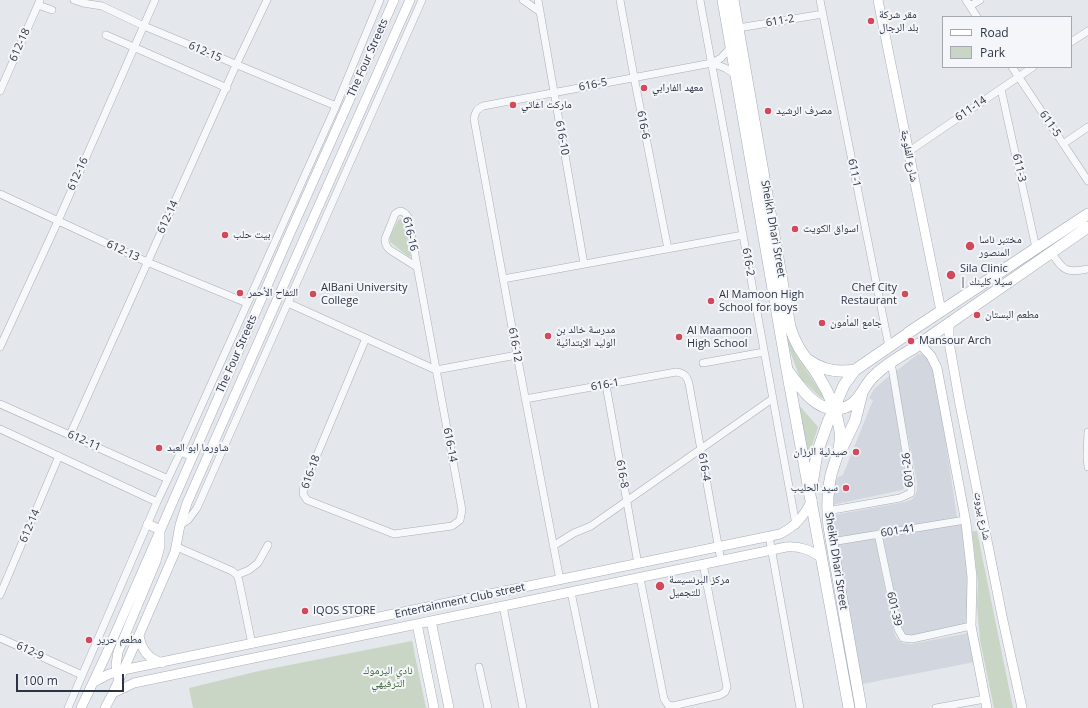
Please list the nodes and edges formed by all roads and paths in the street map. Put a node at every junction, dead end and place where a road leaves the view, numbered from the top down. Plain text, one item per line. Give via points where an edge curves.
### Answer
1 (74, 0) edge
2 (155, 0) edge
3 (267, 0) edge
4 (380, 0) edge
5 (394, 0) edge
6 (410, 0) edge
7 (422, 0) edge
8 (523, 0) edge
9 (538, 0) edge
10 (620, 0) edge
11 (700, 0) edge
12 (723, 0) edge
13 (733, 0) edge
14 (820, 0) edge
15 (878, 0) edge
16 (980, 0) edge
17 (39, 2) edge
18 (968, 3) edge
19 (52, 10) dead end
20 (540, 12) junction
21 (823, 14) junction
22 (976, 16) edge
23 (144, 26) junction
24 (738, 28) junction
25 (1088, 31) edge
26 (106, 35) dead end
27 (1072, 41) edge
28 (135, 47) junction
29 (731, 47) junction
30 (712, 63) junction
31 (236, 65) junction
32 (1013, 68) edge
33 (1031, 68) edge
34 (736, 75) junction
35 (1018, 76) junction
36 (634, 77) junction
37 (227, 88) junction
38 (1001, 89) junction
39 (0, 90) edge
40 (554, 92) junction
41 (336, 106) junction
42 (476, 110) joint
43 (1088, 127) edge
44 (1063, 144) junction
45 (908, 152) junction
46 (1088, 181) edge
47 (0, 194) edge
48 (1088, 214) edge
49 (58, 221) junction
50 (1088, 227) edge
51 (291, 231) junction
52 (743, 235) junction
53 (305, 238) junction
54 (1036, 248) junction
55 (668, 249) junction
56 (1051, 252) junction
57 (147, 262) junction
58 (584, 264) junction
59 (417, 267) junction
60 (1088, 269) edge
61 (503, 279) junction
62 (247, 303) junction
63 (288, 303) junction
64 (941, 311) junction
65 (949, 323) junction
66 (366, 338) junction
67 (916, 346) junction
68 (0, 347) edge
69 (889, 347) junction
70 (764, 352) junction
71 (516, 355) junction
72 (805, 358) junction
73 (703, 362) dead end
74 (891, 362) junction
75 (436, 370) junction
76 (787, 370) junction
77 (855, 370) junction
78 (685, 375) joint
79 (606, 384) junction
80 (862, 392) junction
81 (525, 399) junction
82 (772, 399) junction
83 (960, 399) junction
84 (942, 400) junction
85 (0, 404) edge
86 (834, 409) junction
87 (0, 429) edge
88 (1088, 432) edge
89 (70, 435) junction
90 (701, 449) junction
91 (181, 452) junction
92 (839, 454) junction
93 (60, 456) junction
94 (192, 456) junction
95 (1088, 467) edge
96 (168, 478) junction
97 (812, 500) junction
98 (627, 501) junction
99 (157, 502) junction
100 (827, 512) junction
101 (460, 520) joint
102 (965, 520) junction
103 (148, 524) junction
104 (180, 525) junction
105 (796, 525) junction
106 (160, 530) junction
107 (878, 534) junction
108 (769, 536) junction
109 (831, 542) junction
110 (268, 545) dead end
111 (553, 546) junction
112 (177, 547) junction
113 (719, 547) junction
114 (772, 550) junction
115 (822, 558) junction
116 (721, 561) junction
117 (638, 564) junction
118 (703, 564) junction
119 (599, 572) junction
120 (237, 575) junction
121 (640, 578) junction
122 (560, 580) junction
123 (600, 586) junction
124 (571, 592) junction
125 (0, 595) edge
126 (503, 606) junction
127 (432, 625) junction
128 (971, 626) junction
129 (417, 628) junction
130 (139, 635) junction
131 (0, 638) edge
132 (252, 644) junction
133 (118, 652) junction
134 (130, 656) junction
135 (162, 663) junction
136 (480, 667) dead end
137 (82, 675) junction
138 (121, 677) junction
139 (94, 682) junction
140 (985, 698) junction
141 (699, 700) junction
142 (85, 706) edge
143 (68, 708) edge
144 (105, 708) edge
145 (434, 708) edge
146 (449, 708) edge
147 (488, 708) edge
148 (523, 708) edge
149 (595, 708) edge
150 (700, 708) edge
151 (800, 708) edge
152 (849, 708) edge
153 (861, 708) edge
154 (936, 708) edge
155 (987, 708) edge
156 (1022, 708) edge

1 - 23 street, 612-15 via 83,4 102,6
2 - 23 street, 612-16
3 - 31 street, 612-14
4 - 41 street
5 - 51 main road, The Four Streets
6 - 53 main road, The Four Streets
7 - 63 street
8 - 20 street
9 - 20 street, 616-10
10 - 36 street, 616-6
11 - 30 street, 616-2
12 - 29 main road, Sheikh Dhari Street
13 - 24 main road, Sheikh Dhari Street
14 - 21 street, 611-1
15 - 45 main road, شارع الفلوجة
16 - 18 street
17 - 19 street
17 - 39 street, 612-18
18 - 22 street
20 - 40 street, 616-10
21 - 24 street, 611-2
21 - 69 street, 611-1
23 - 28 street, 612-16
23 - 31 street, 612-15
24 - 72 main road, Sheikh Dhari Street via 790,327 797,347
25 - 27 street
26 - 28 street
28 - 37 street
28 - 49 street, 612-16
29 - 30 street
29 - 34 main road, Sheikh Dhari Street
30 - 34 street
30 - 36 street, 616-5
30 - 52 street, 616-2
31 - 37 street, 612-14
31 - 41 street, 612-15
32 - 35 street, 611-5
33 - 35 street, 611-14
34 - 76 main road, Sheikh Dhari Street
35 - 38 street, 611-14
35 - 44 street, 611-5
36 - 40 street, 616-5
36 - 55 street, 616-6
37 - 57 street, 612-14
38 - 45 street, 611-14
38 - 54 street, 611-3
40 - 42 street, 616-5 via 483,106
40 - 58 street, 616-10
41 - 62 street
42 - 61 street, 616-12 via 474,119
43 - 44 street
44 - 46 street, 611-5
45 - 64 main road, شارع الفلوجة
47 - 49 street, 612-13
48 - 54 main road
49 - 57 street, 612-13
49 - 68 street, 612-16
50 - 56 main road
51 - 53 main road
51 - 94 main road, The Four Streets
52 - 55 street
52 - 70 street, 616-2
53 - 104 main road, The Four Streets via 187,503
54 - 64 main road
55 - 58 street
56 - 60 street via 1065,269 1076,272
56 - 65 main road
57 - 62 street, 612-13
57 - 89 street, 612-14
58 - 61 street
59 - 59 street, 616-16 via 390,250 385,242 398,211 406,213 408,217
59 - 75 street, 616-16
61 - 71 street, 616-12
62 - 91 street
63 - 66 street
63 - 104 street via 197,508 188,520
64 - 69 main road
65 - 67 main road
65 - 83 main road, شارع بيروت via 949,342
66 - 75 street
66 - 101 street, 616-18 via 304,486 303,494 307,500 394,534 452,526
67 - 74 main road
67 - 84 main road, شارع بيروت via 928,351 934,360
69 - 77 main road
70 - 73 street
70 - 82 street, 616-2
71 - 75 street
71 - 81 street, 616-12
72 - 77 main road via 826,369
72 - 86 main road, Sheikh Dhari Street via 825,387
74 - 80 main road via 873,377
74 - 100 street, 601-26 via 911,482 910,493 900,498
75 - 101 street, 616-14 via 462,510
76 - 86 main road via 814,401 822,407
76 - 97 main road, Sheikh Dhari Street
77 - 86 main road via 844,384
78 - 79 street, 616-1 via 676,372
78 - 90 street, 616-4 via 688,378
79 - 81 street, 616-1
79 - 98 street, 616-8
80 - 86 main road via 848,406
80 - 92 main road via 855,421
81 - 111 street, 616-12
82 - 90 street
82 - 105 street, 616-2
83 - 84 main road via 951,394
83 - 156 main road, شارع بيروت
84 - 102 main road, شارع بيروت
85 - 89 street, 612-11
86 - 92 main road, Sheikh Dhari Street via 840,434
86 - 97 main road via 817,453 813,471
87 - 93 street
88 - 95 street
89 - 96 street, 612-11
90 - 98 street
90 - 113 street, 616-4
91 - 94 main road
91 - 96 street
92 - 100 main road, Sheikh Dhari Street via 831,476
93 - 99 street
93 - 125 street, 612-14
94 - 106 main road, The Four Streets
96 - 99 street
97 - 105 main road, Entertainment Club street
97 - 115 main road, Sheikh Dhari Street
98 - 111 street via 591,526
98 - 117 street, 616-8
99 - 103 street
100 - 109 main road, Sheikh Dhari Street
102 - 107 street, 601-41
102 - 128 main road, شارع بيروت via 972,577
103 - 106 main road
103 - 137 street
104 - 112 main road, The Four Streets
105 - 108 main road, Entertainment Club street via 780,534
106 - 133 main road via 160,546 156,561
106 - 139 main road, The Four Streets
107 - 109 street, 601-41
107 - 128 street, 601-39 via 898,629 903,638 907,640
108 - 113 main road, Entertainment Club street
108 - 114 street
109 - 153 main road, Sheikh Dhari Street
110 - 120 street via 258,563
111 - 122 street, 616-12
112 - 120 street via 232,570
112 - 130 main road, The Four Streets
113 - 116 street, 616-4
113 - 117 main road, Entertainment Club street
114 - 115 main road, Entertainment Club street via 796,546
114 - 116 main road, Entertainment Club street
114 - 151 street
115 - 152 main road, Sheikh Dhari Street
116 - 118 main road, Entertainment Club street
117 - 119 main road, Entertainment Club street
118 - 121 main road, Entertainment Club street
118 - 141 street via 727,687 720,695
119 - 122 main road, Entertainment Club street
119 - 123 main road
120 - 132 street
121 - 123 main road, Entertainment Club street
121 - 141 street via 665,701 673,706
122 - 132 main road, Entertainment Club street
123 - 124 main road, Entertainment Club street
124 - 126 main road, Entertainment Club street
124 - 149 street
126 - 127 main road, Entertainment Club street
126 - 148 street
127 - 129 main road, Entertainment Club street
127 - 146 main road
128 - 140 main road, شارع بيروت
129 - 138 main road, Entertainment Club street via 134,683
129 - 145 main road
130 - 134 main road, The Four Streets
130 - 135 main road via 148,655
131 - 137 street, 612-9
132 - 135 main road, Entertainment Club street
133 - 134 main road via 123,657
133 - 138 main road via 116,659
134 - 138 main road, The Four Streets
135 - 138 main road, Entertainment Club street
136 - 147 street
137 - 143 street
138 - 139 main road, Entertainment Club street via 109,674
138 - 144 main road, The Four Streets
139 - 142 main road, The Four Streets
140 - 154 street
140 - 155 main road, شارع بيروت
141 - 150 street

